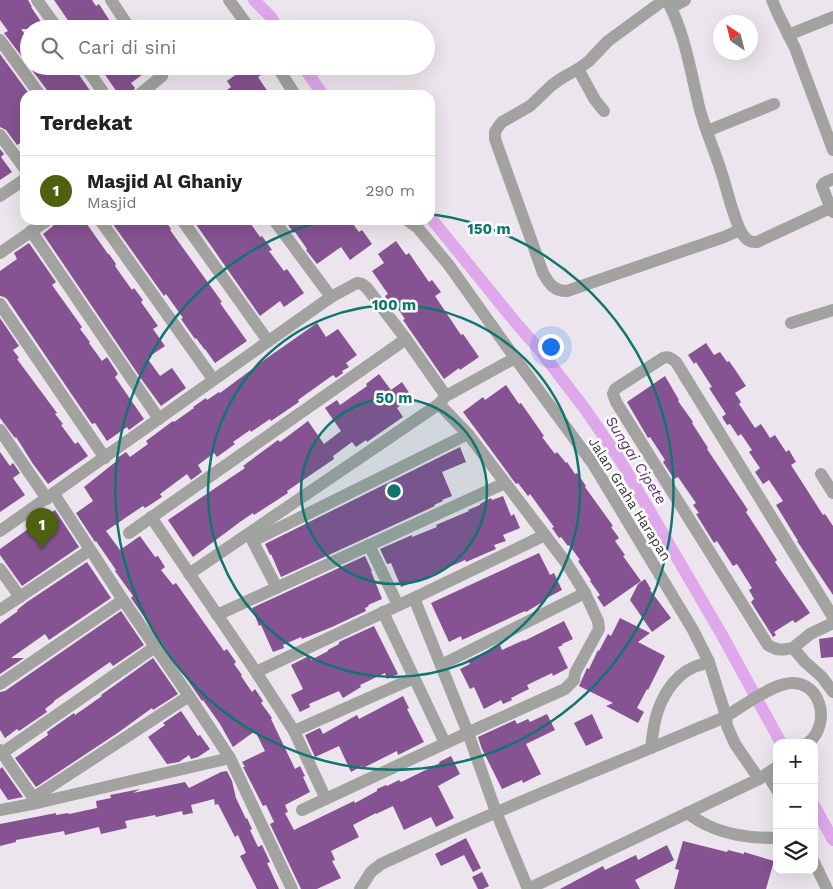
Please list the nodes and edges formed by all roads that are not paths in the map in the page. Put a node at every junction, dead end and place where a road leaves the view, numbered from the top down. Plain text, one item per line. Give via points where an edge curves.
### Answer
1 (37, 0) edge
2 (229, 0) edge
3 (685, 0) edge
4 (772, 0) edge
5 (117, 3) edge
6 (667, 3) edge
7 (833, 17) edge
8 (51, 20) edge
9 (126, 20) edge
10 (243, 20) edge
11 (788, 35) junction
12 (0, 40) edge
13 (20, 68) edge
14 (578, 69) junction
15 (25, 75) edge
16 (91, 75) edge
17 (162, 75) edge
18 (283, 75) edge
19 (36, 90) edge
20 (102, 90) edge
21 (145, 90) edge
22 (292, 90) edge
23 (774, 104) dead end
24 (604, 111) dead end
25 (707, 131) junction
26 (0, 134) edge
27 (833, 150) edge
28 (20, 162) edge
29 (833, 179) edge
30 (20, 182) edge
31 (0, 196) edge
32 (832, 210) edge
33 (40, 225) edge
34 (104, 225) edge
35 (186, 225) edge
36 (278, 225) edge
37 (414, 225) edge
38 (740, 230) junction
39 (31, 231) junction
40 (0, 252) edge
41 (331, 297) junction
42 (0, 304) edge
43 (833, 310) edge
44 (791, 323) dead end
45 (406, 339) junction
46 (268, 341) junction
47 (515, 358) junction
48 (213, 380) junction
49 (442, 400) junction
50 (159, 419) junction
51 (0, 430) edge
52 (468, 434) junction
53 (105, 458) junction
54 (821, 474) dead end
55 (505, 483) junction
56 (833, 493) edge
57 (50, 497) junction
58 (152, 517) junction
59 (0, 531) edge
60 (129, 533) dead end
61 (545, 535) junction
62 (251, 537) junction
63 (369, 545) junction
64 (90, 550) junction
65 (0, 569) edge
66 (189, 574) junction
67 (277, 588) junction
68 (585, 593) junction
69 (20, 597) junction
70 (414, 598) junction
71 (123, 600) junction
72 (398, 605) junction
73 (0, 610) edge
74 (383, 612) junction
75 (217, 615) junction
76 (833, 617) edge
77 (833, 623) edge
78 (155, 647) junction
79 (792, 648) junction
80 (709, 662) junction
81 (441, 665) junction
82 (256, 672) junction
83 (414, 678) junction
84 (0, 684) edge
85 (833, 692) edge
86 (189, 696) junction
87 (828, 706) edge
88 (726, 716) junction
89 (833, 727) edge
90 (294, 731) junction
91 (820, 731) junction
92 (468, 733) junction
93 (814, 739) edge
94 (445, 743) junction
95 (651, 748) junction
96 (1, 751) edge
97 (230, 758) junction
98 (770, 772) edge
99 (775, 784) edge
100 (326, 799) junction
101 (35, 801) junction
102 (0, 810) edge
103 (302, 810) dead end
104 (496, 812) junction
105 (686, 813) junction
106 (773, 838) edge
107 (818, 870) edge
108 (292, 889) edge
109 (360, 889) edge
110 (528, 889) edge
111 (827, 889) edge

1 - 8 street
2 - 10 street
3 - 6 street
4 - 11 street
5 - 9 street
6 - 14 street via 608,41
6 - 25 street via 684,40
7 - 11 street
11 - 27 street
12 - 13 street
14 - 24 street
14 - 38 street via 552,85 530,106 502,122 495,132 543,273 554,288 567,291
15 - 19 street
16 - 20 street
17 - 21 street
18 - 22 street
23 - 25 street
25 - 38 street
26 - 28 street
29 - 32 street via 822,186
30 - 31 street
32 - 38 street via 757,242 748,241
33 - 39 street
34 - 48 street
35 - 46 street
36 - 41 street
37 - 47 street, Jalan Graha Harapan via 448,264
39 - 40 street
39 - 50 street
41 - 45 street via 357,283 362,284
41 - 46 street
42 - 53 street
43 - 44 street
45 - 49 street
45 - 58 street
46 - 48 street
47 - 49 street
47 - 80 street, Jalan Graha Harapan via 593,464
48 - 50 street
49 - 52 street
49 - 62 street
50 - 53 street
51 - 57 street
52 - 55 street
52 - 62 street
53 - 57 street
54 - 56 street
55 - 61 street
55 - 63 street
57 - 59 street
57 - 64 street
58 - 60 street
58 - 66 street
61 - 68 street
61 - 70 street
62 - 66 street
62 - 67 street
63 - 67 street
63 - 72 street
64 - 69 street
64 - 71 street
65 - 69 street
66 - 75 street
67 - 75 street
68 - 81 street
68 - 92 street via 599,629 574,680 560,692
69 - 73 street
70 - 72 street
70 - 81 street
71 - 78 street
71 - 84 street
72 - 74 street
74 - 82 street
74 - 83 street
75 - 82 street
76 - 79 street via 676,362 663,358 616,389 613,394 616,402 768,645 780,650
77 - 79 street via 810,634
78 - 86 street
78 - 96 street
79 - 85 street
80 - 88 street, Jalan Graha Harapan
80 - 95 street via 693,667 668,689 655,721
81 - 92 street
82 - 90 street
83 - 90 street
83 - 94 street
86 - 97 street
86 - 101 street
87 - 88 street via 809,688 785,684
87 - 91 street
88 - 95 street
88 - 98 street, Jalan Graha Harapan via 738,750
89 - 91 street
90 - 100 street
91 - 93 street
92 - 94 street
92 - 104 street
94 - 100 street
95 - 104 street
96 - 101 street
97 - 101 street
97 - 108 street
98 - 99 street, Jalan Graha Harapan
98 - 105 street
100 - 103 street
101 - 102 street
104 - 109 street via 381,864 371,872
104 - 110 street
105 - 106 street via 730,834
105 - 110 street
107 - 111 street

